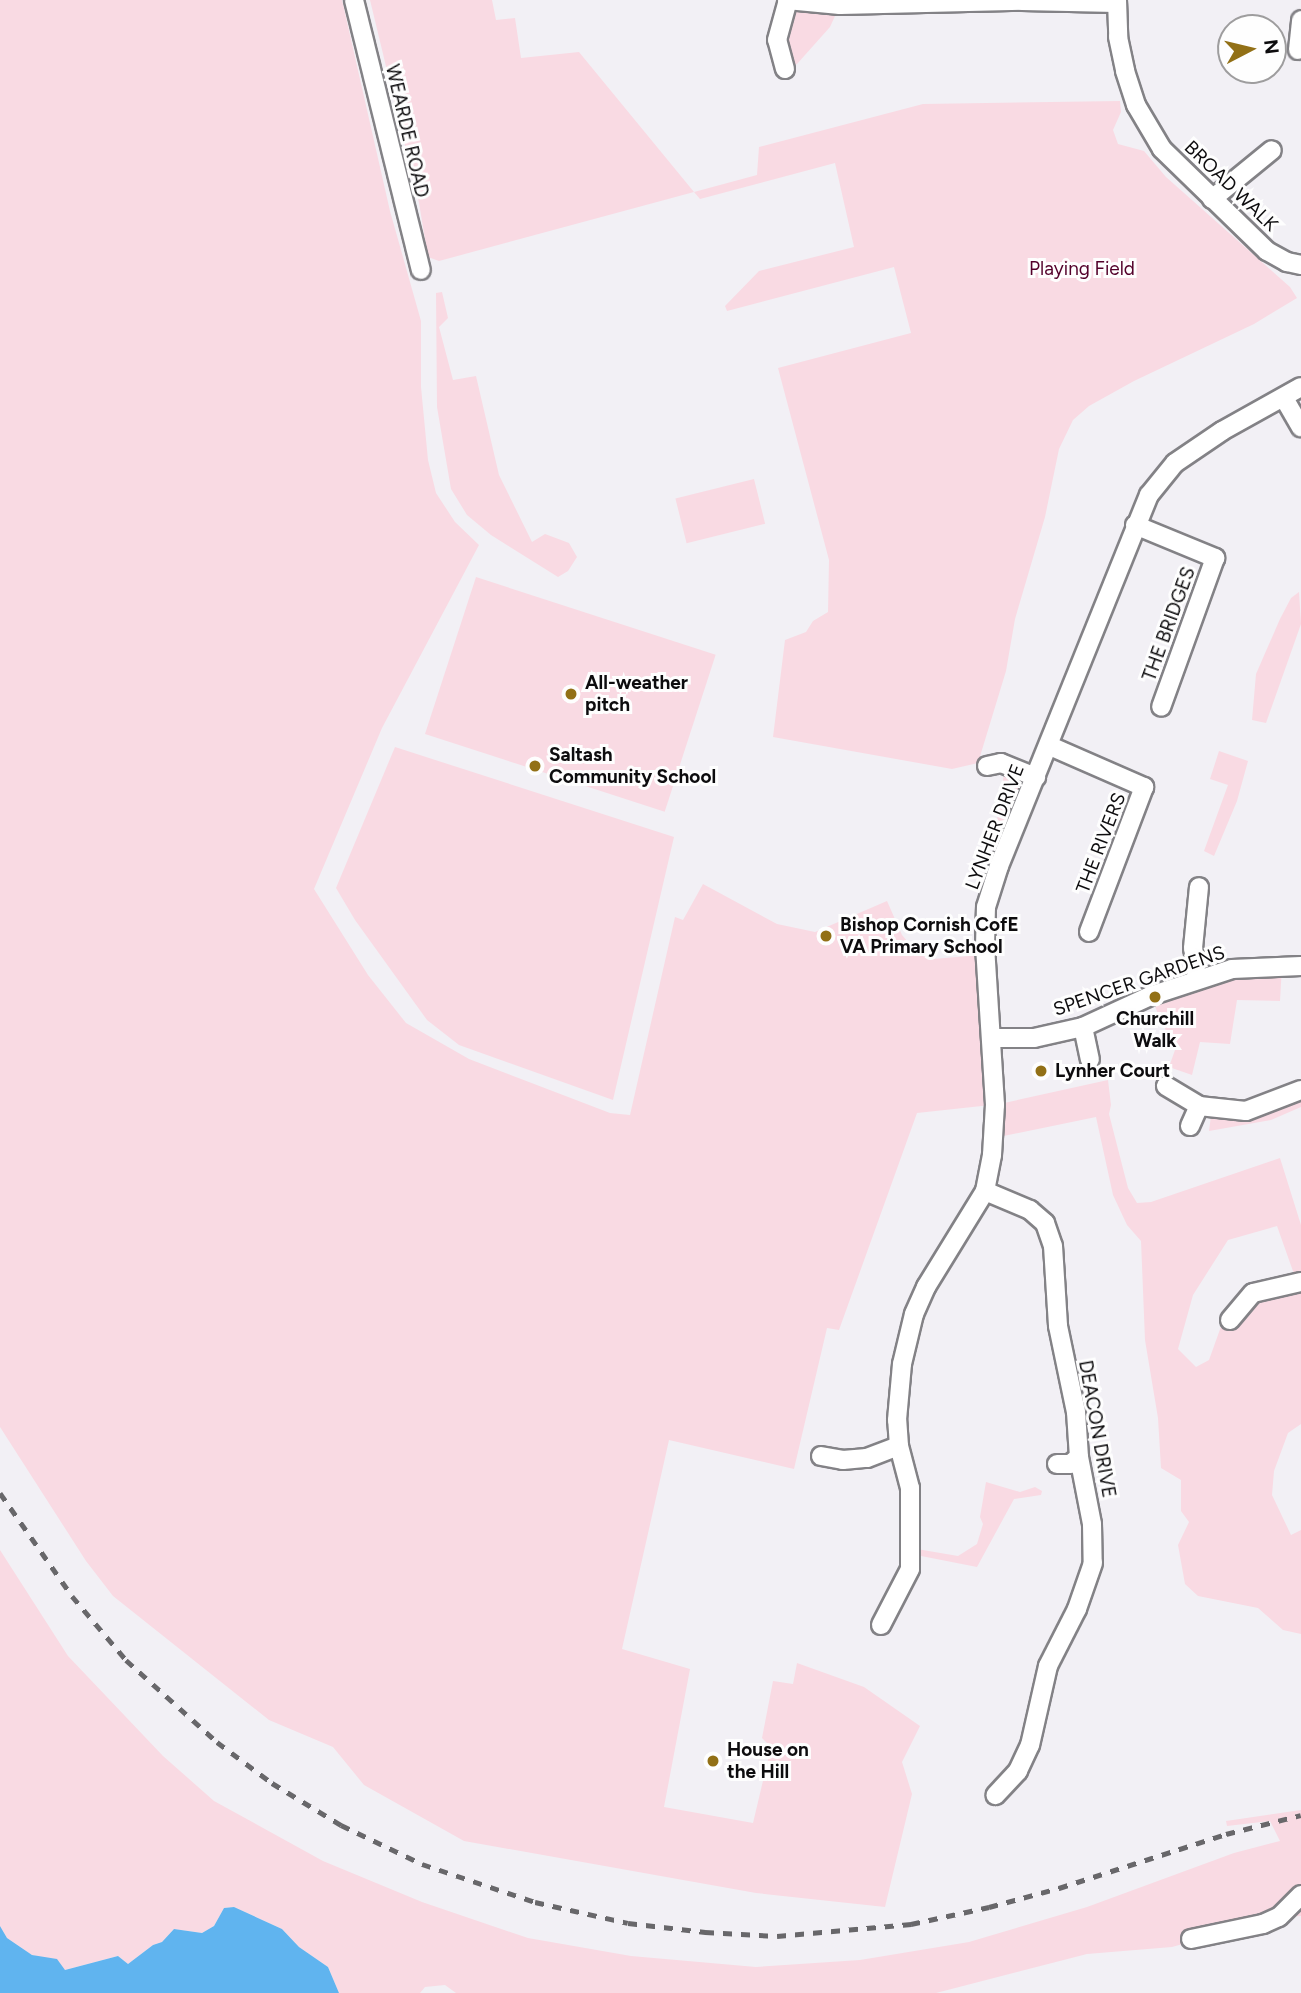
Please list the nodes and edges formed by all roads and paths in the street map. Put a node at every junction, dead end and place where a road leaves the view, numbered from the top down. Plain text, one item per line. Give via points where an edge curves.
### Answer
1 (354, 0) edge
2 (787, 0) edge
3 (933, 1) edge
4 (1116, 1) edge
5 (1301, 20) edge
6 (1298, 50) dead end
7 (785, 69) dead end
8 (1272, 150) dead end
9 (1212, 199) junction
10 (1301, 265) edge
11 (421, 270) dead end
12 (1301, 387) edge
13 (1284, 398) junction
14 (1301, 426) edge
15 (1135, 526) junction
16 (1161, 707) dead end
17 (1050, 746) junction
18 (987, 766) dead end
19 (1036, 777) junction
20 (1199, 887) dead end
21 (1089, 932) dead end
22 (1301, 966) edge
23 (1197, 979) junction
24 (1083, 1027) junction
25 (992, 1038) junction
26 (1090, 1059) dead end
27 (1166, 1086) dead end
28 (1301, 1090) edge
29 (1199, 1106) junction
30 (1190, 1126) dead end
31 (985, 1191) junction
32 (1301, 1282) edge
33 (1230, 1320) dead end
34 (899, 1446) junction
35 (821, 1456) dead end
36 (1079, 1457) junction
37 (1057, 1464) dead end
38 (881, 1625) dead end
39 (996, 1795) dead end
40 (1301, 1895) edge
41 (1191, 1939) dead end

1 - 11 street, WEARDE ROAD
2 - 3 street via 840,5
2 - 7 street via 777,40
3 - 4 street
4 - 9 street, BROAD WALK via 1121,48 1136,105 1162,149
5 - 6 street
8 - 9 street
9 - 10 street, BROAD WALK via 1268,251
12 - 13 street, LYNHER DRIVE
13 - 14 street
13 - 15 street, LYNHER DRIVE via 1222,431 1175,464 1149,495
15 - 16 street, THE BRIDGES via 1215,558
15 - 17 street, LYNHER DRIVE
17 - 19 street, LYNHER DRIVE
17 - 21 street, THE RIVERS via 1144,787
18 - 19 street via 1001,763
19 - 25 street, LYNHER DRIVE via 986,907
20 - 23 street via 1193,947
22 - 23 street, SPENCER GARDENS via 1232,969
23 - 24 street, SPENCER GARDENS
24 - 25 street, SPENCER GARDENS via 1034,1038
24 - 26 street
25 - 31 street, LYNHER DRIVE via 996,1125
27 - 29 street
28 - 29 street via 1246,1111
29 - 30 street
31 - 34 street, LYNHER DRIVE via 914,1314 902,1364
31 - 36 street, DEACON DRIVE via 1030,1210 1045,1223 1053,1246 1058,1326 1076,1412
32 - 33 street via 1253,1293
34 - 35 street via 867,1458
34 - 38 street, LYNHER DRIVE via 910,1488 910,1569
36 - 37 street via 1070,1464
36 - 39 street, DEACON DRIVE via 1092,1524 1093,1563 1077,1609 1048,1666 1024,1774
40 - 41 street via 1279,1917 1263,1924

